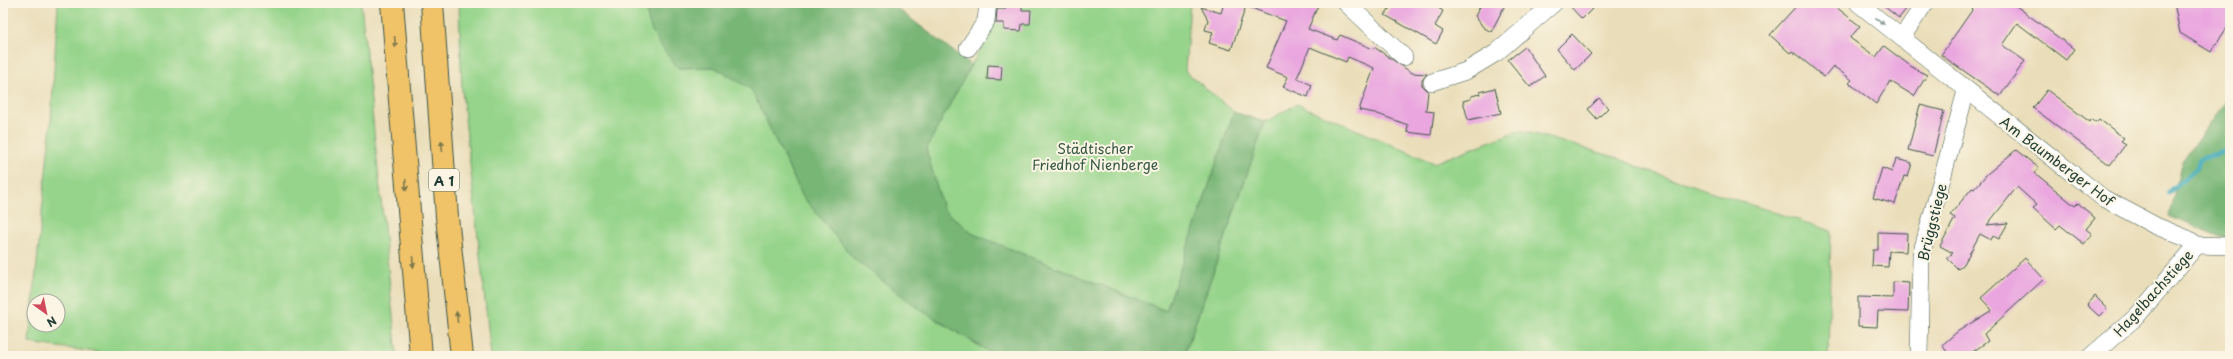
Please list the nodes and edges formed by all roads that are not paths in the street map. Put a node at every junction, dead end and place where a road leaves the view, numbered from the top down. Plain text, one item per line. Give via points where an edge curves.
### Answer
1 (392, 3) edge
2 (432, 3) edge
3 (988, 3) edge
4 (1346, 3) edge
5 (1554, 3) edge
6 (1858, 3) edge
7 (1926, 3) edge
8 (1902, 38) junction
9 (968, 48) dead end
10 (1404, 57) dead end
11 (1432, 82) dead end
12 (1966, 91) junction
13 (2197, 245) junction
14 (2230, 246) edge
15 (421, 356) edge
16 (462, 356) edge
17 (1920, 356) edge
18 (2091, 356) edge

1 -> 15 highway
16 -> 2 highway, A 1 via 447,217
3 - 9 street via 986,21
4 - 10 street
5 - 11 street via 1496,53 1466,71
6 -> 8 street, Am Baumberger Hof
7 - 8 street
8 - 12 street, Am Baumberger Hof
12 - 13 street, Am Baumberger Hof via 2103,198
12 - 17 street, Brüggstiege via 1921,255
13 - 14 street, Am Baumberger Hof
13 - 18 street, Hagelbachstiege via 2136,317

